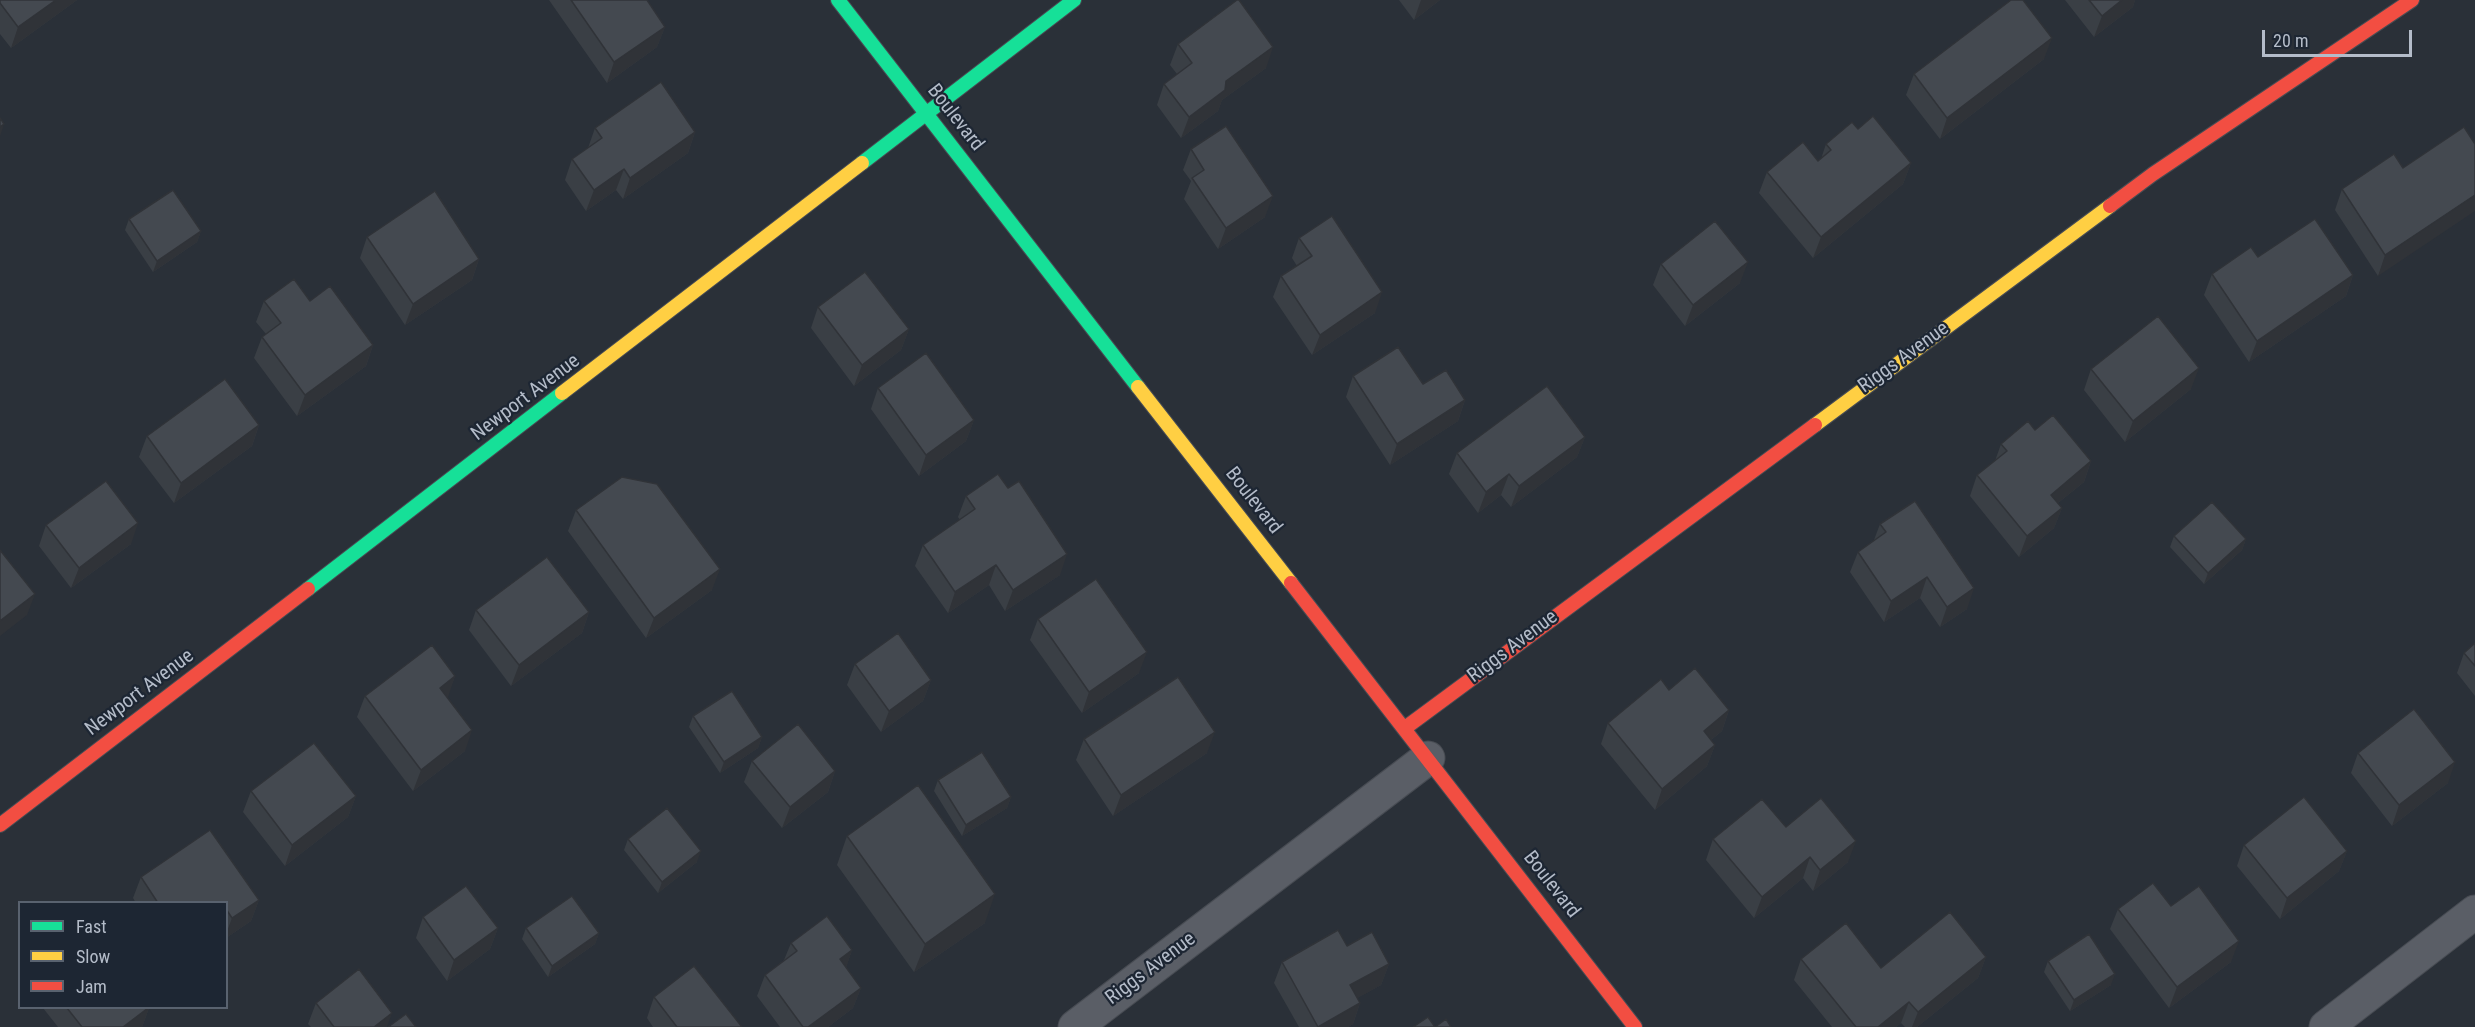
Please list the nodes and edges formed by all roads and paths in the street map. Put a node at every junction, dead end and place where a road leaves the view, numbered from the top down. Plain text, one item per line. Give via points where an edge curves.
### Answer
1 (838, 0) edge
2 (1074, 0) edge
3 (2412, 0) edge
4 (927, 114) junction
5 (1405, 728) junction
6 (1428, 758) junction
7 (0, 825) edge
8 (2475, 912) edge
9 (1075, 1027) edge
10 (1635, 1027) edge
11 (2326, 1027) edge

1 - 4 street, Boulevard
2 - 4 street, Newport Avenue
3 - 5 street, Riggs Avenue via 2153,174
4 - 5 street, Boulevard
4 - 7 street, Newport Avenue
5 - 6 street, Boulevard
6 - 9 street, Riggs Avenue
6 - 10 street, Boulevard
8 - 11 street

